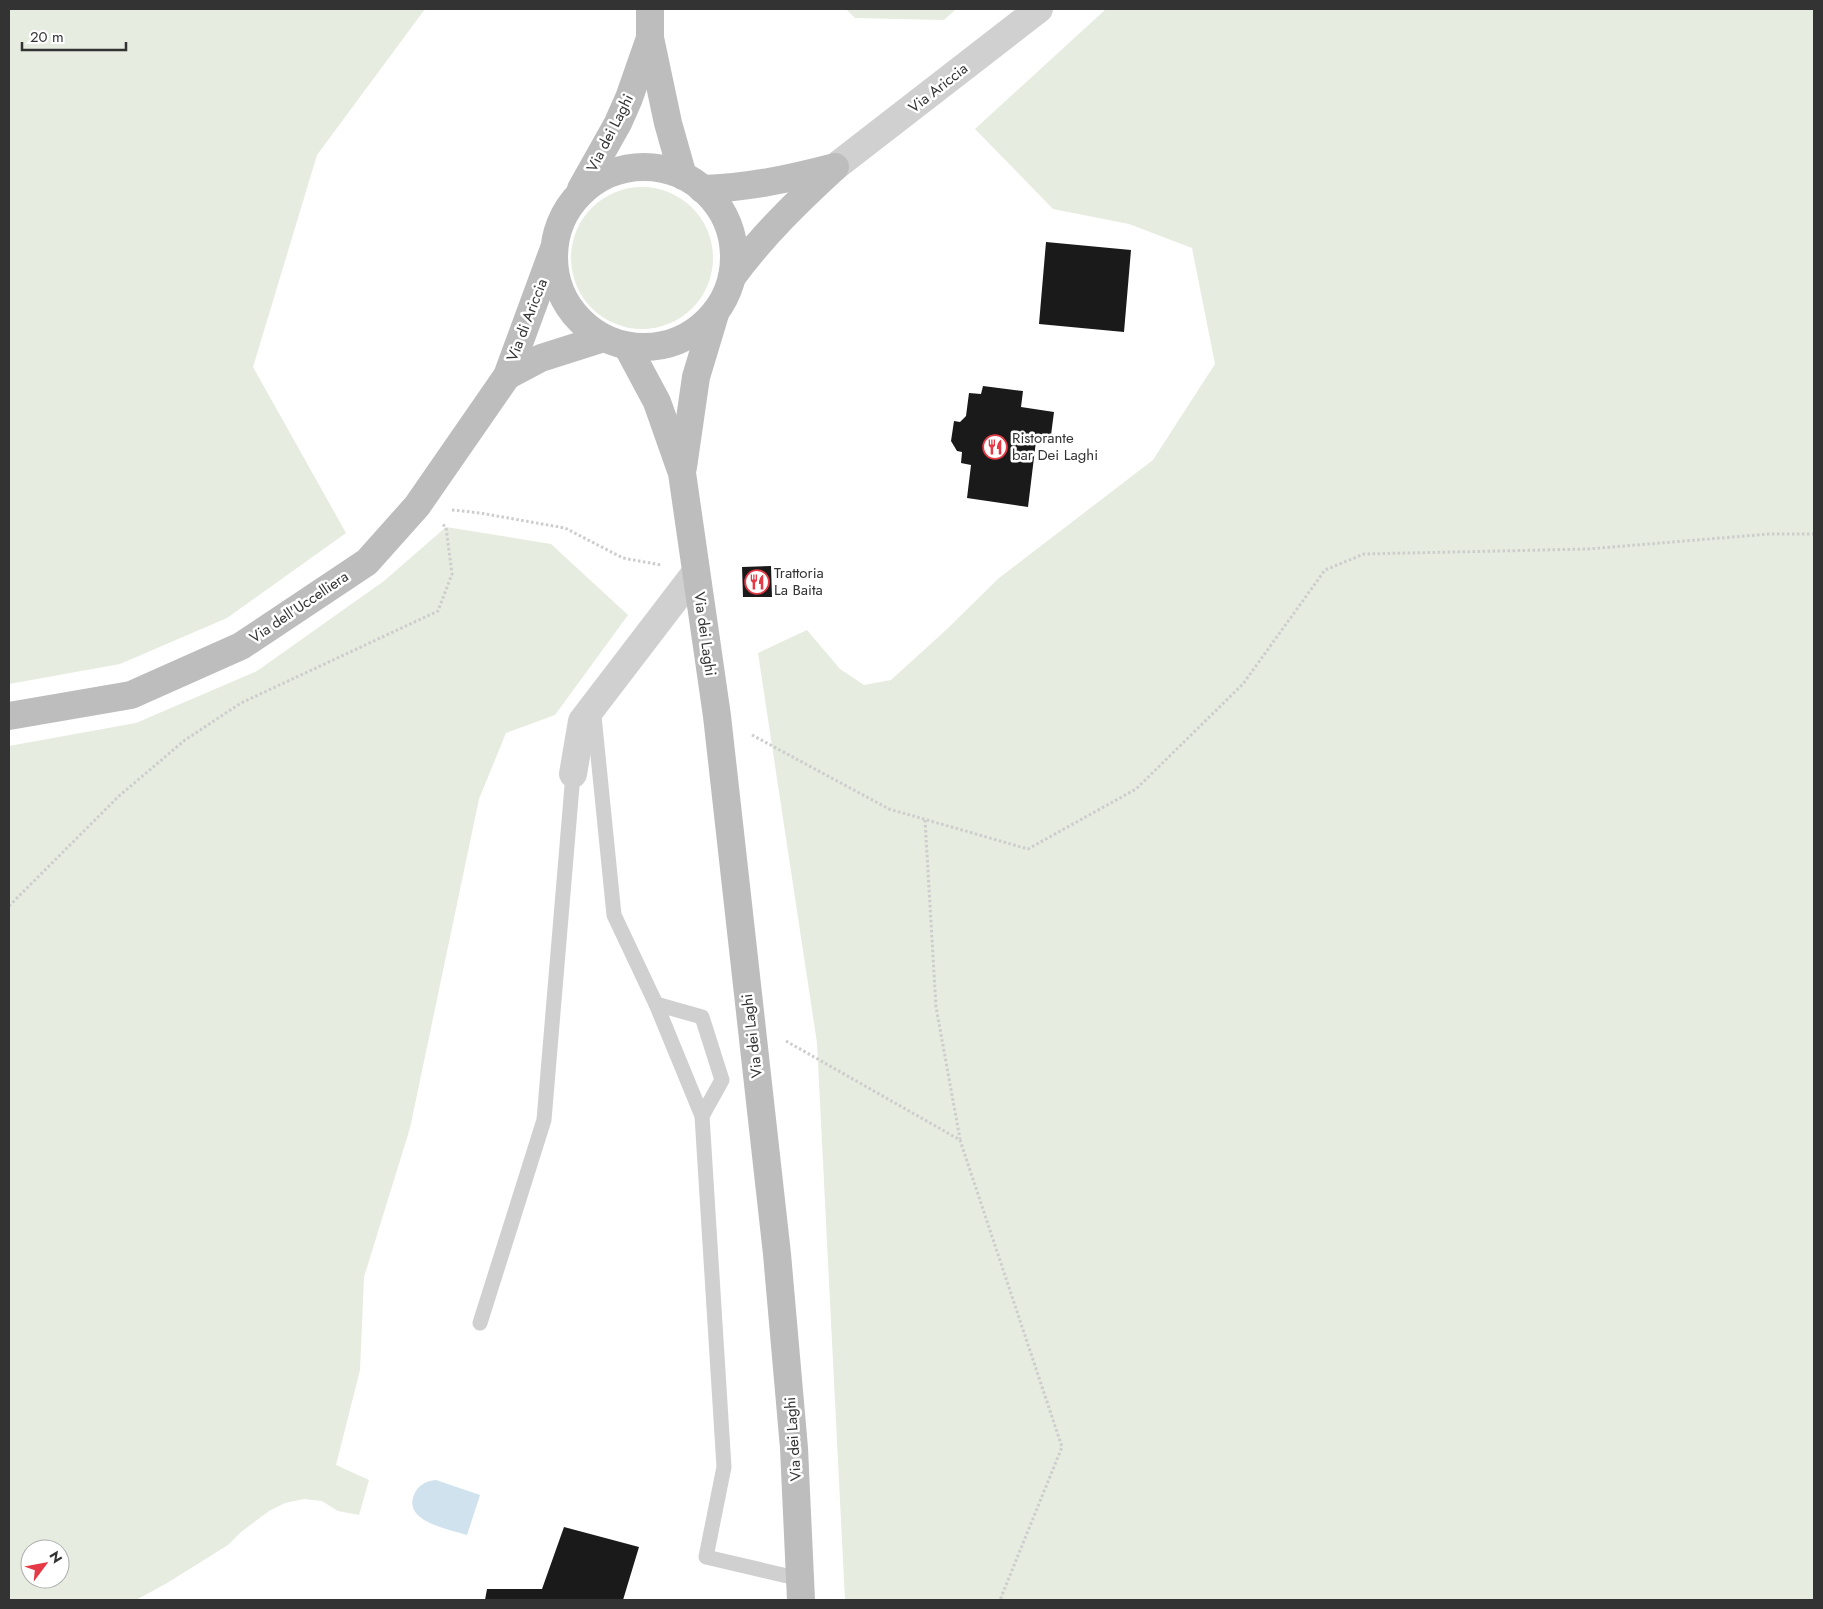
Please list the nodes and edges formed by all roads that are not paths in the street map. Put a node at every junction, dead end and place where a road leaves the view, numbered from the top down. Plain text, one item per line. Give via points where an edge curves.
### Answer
1 (650, 9) edge
2 (1039, 9) edge
3 (650, 38) junction
4 (835, 167) junction
5 (692, 183) junction
6 (576, 197) junction
7 (553, 250) junction
8 (732, 277) junction
9 (716, 312) junction
10 (615, 342) junction
11 (506, 376) junction
12 (682, 473) junction
13 (696, 572) junction
14 (593, 704) junction
15 (9, 716) edge
16 (573, 774) joint
17 (656, 1004) junction
18 (702, 1116) junction
19 (480, 1323) dead end
20 (801, 1590) edge

1 - 3 main road, Via dei Laghi
2 - 4 street, Via Ariccia
3 - 5 main road, Via dei Laghi via 668,123
3 - 6 main road, Via dei Laghi via 618,123
4 - 5 main road, Via Ariccia via 756,185
4 - 8 main road, Via Ariccia via 774,226
5 - 6 main road via 661,169 638,167 615,171
5 - 8 main road via 716,204 726,222 732,242
6 - 7 main road, Via dei Laghi via 560,222
7 - 10 main road via 556,277 565,302 582,323
7 - 11 main road, Via di Ariccia
8 - 9 main road
9 - 10 main road via 698,330 676,342 652,347
9 - 12 main road, Via dei Laghi via 696,377
10 - 11 main road, Via di Ariccia via 541,358
10 - 12 main road, Via dei Laghi via 657,402
11 - 15 main road, Via dell'Uccelliera via 417,506 367,562 241,646 131,696
12 - 13 main road, Via dei Laghi
13 - 14 street
13 - 20 main road, Via dei Laghi via 716,716 777,1254 796,1480
14 - 16 street via 582,721
14 - 17 lane via 614,915
16 - 19 lane via 544,1120
17 - 18 lane
17 - 18 lane via 702,1017 722,1080
18 - 20 lane via 724,1467 706,1557

